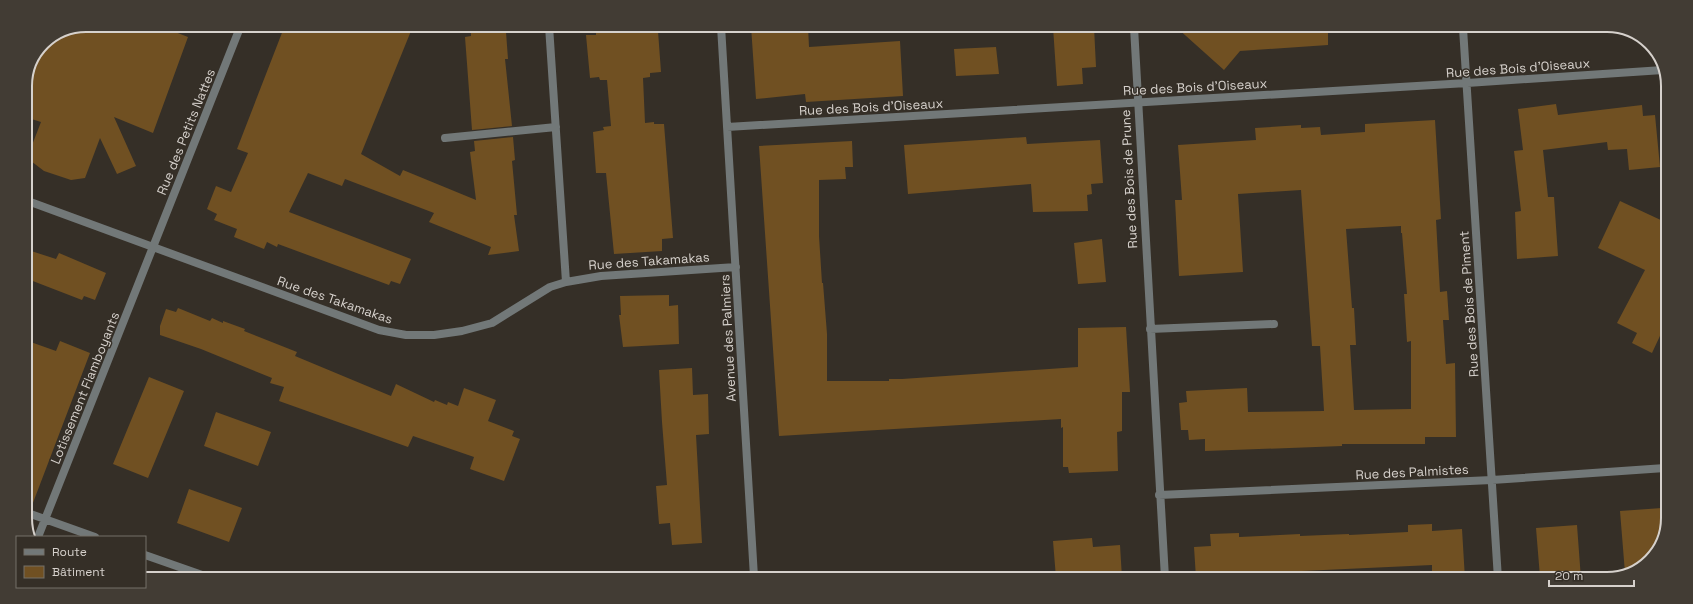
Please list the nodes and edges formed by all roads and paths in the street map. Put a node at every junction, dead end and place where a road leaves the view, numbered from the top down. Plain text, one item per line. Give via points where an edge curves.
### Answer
1 (238, 32) edge
2 (549, 32) edge
3 (721, 32) edge
4 (1134, 32) edge
5 (1463, 32) edge
6 (1659, 70) edge
7 (1467, 83) junction
8 (1137, 103) junction
9 (556, 127) junction
10 (728, 127) junction
11 (445, 138) dead end
12 (32, 203) edge
13 (153, 247) junction
14 (736, 267) junction
15 (566, 282) junction
16 (1274, 324) dead end
17 (1150, 329) junction
18 (1661, 468) edge
19 (1492, 480) junction
20 (1159, 495) junction
21 (32, 514) edge
22 (46, 519) junction
23 (38, 536) edge
24 (92, 536) edge
25 (146, 555) edge
26 (194, 572) edge
27 (754, 572) edge
28 (1165, 572) edge
29 (1498, 572) edge

1 - 13 street, Rue des Petits Nattes
2 - 9 street
3 - 10 street, Avenue des Palmiers
4 - 8 street, Rue des Bois de Prune
5 - 7 street, Rue des Bois de Piment
6 - 7 street, Rue des Bois d'Oiseaux
7 - 8 street, Rue des Bois d'Oiseaux
7 - 19 street, Rue des Bois de Piment
8 - 10 street, Rue des Bois d'Oiseaux
8 - 17 street, Rue des Bois de Prune
9 - 11 street
9 - 15 street
10 - 14 street, Avenue des Palmiers
12 - 13 street, Rue des Takamakas
13 - 15 street, Rue des Takamakas via 379,330 406,335 434,335 492,323 550,287
13 - 22 street, Lotissement Flamboyants
14 - 15 street, Rue des Takamakas via 601,276
14 - 27 street, Avenue des Palmiers
16 - 17 street
17 - 20 street, Rue des Bois de Prune
18 - 19 street, Rue des Palmistes
19 - 20 street, Rue des Palmistes
19 - 29 street, Rue des Bois de Piment
20 - 28 street, Rue des Bois de Prune
21 - 22 street
22 - 23 street, Lotissement Flamboyants
22 - 24 street
25 - 26 street

